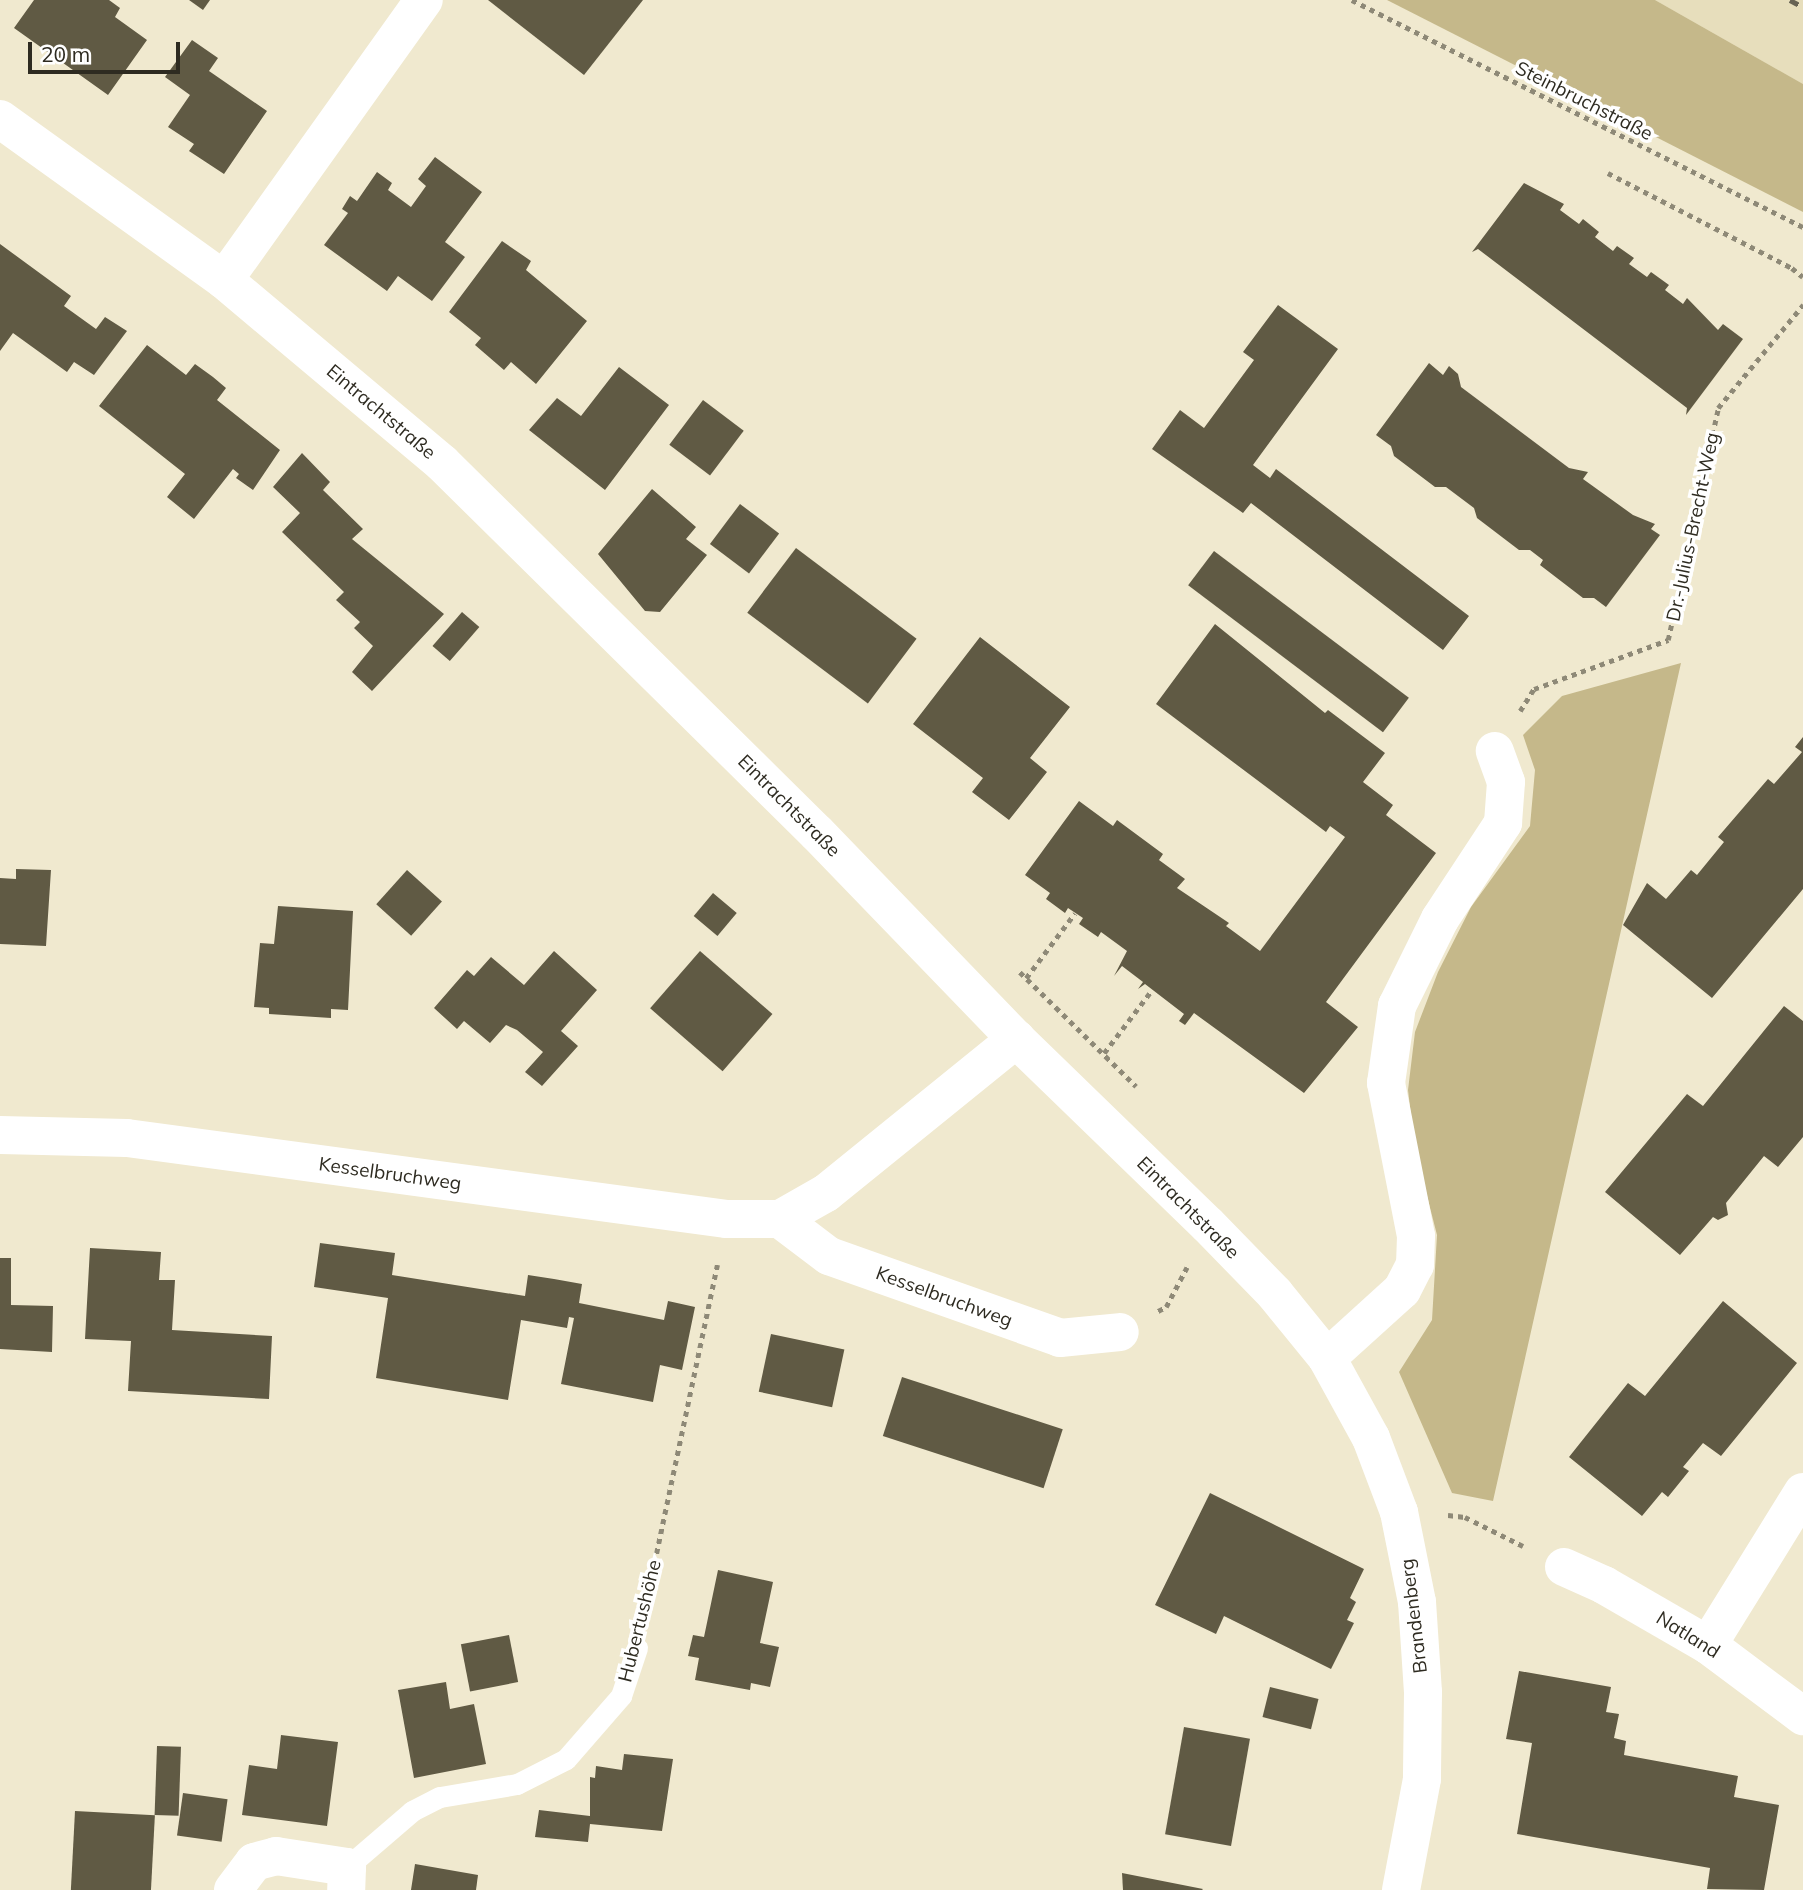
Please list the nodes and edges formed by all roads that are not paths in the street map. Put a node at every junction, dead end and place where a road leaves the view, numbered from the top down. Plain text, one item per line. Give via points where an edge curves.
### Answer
1 (424, 0) edge
2 (0, 119) edge
3 (224, 280) junction
4 (1495, 751) road end
5 (1016, 1039) junction
6 (0, 1135) edge
7 (780, 1219) junction
8 (1120, 1332) road end
9 (1327, 1357) junction
10 (1803, 1492) edge
11 (1564, 1567) road end
12 (1708, 1645) junction
13 (637, 1648) road end
14 (1803, 1716) edge
15 (347, 1879) edge
16 (233, 1890) edge
17 (1401, 1890) edge

1 - 3 street
2 - 3 street, Eintrachtstraße
3 - 5 street, Eintrachtstraße via 442,463 817,833
4 - 9 street via 1506,782 1503,823 1440,919 1397,1006 1386,1083 1416,1236 1415,1265 1402,1290
5 - 7 street, Kesselbruchweg via 826,1193
5 - 9 street, Eintrachtstraße via 1275,1294
6 - 7 street, Kesselbruchweg via 127,1138 726,1219
7 - 8 street, Kesselbruchweg via 829,1256 1060,1338
9 - 17 street, Brandenberg via 1371,1438 1399,1512 1416,1602 1423,1692 1422,1779
10 - 12 street
11 - 12 street, Natland via 1604,1584
12 - 14 street, Natland
13 - 15 lane, Hubertushöhe via 621,1696 566,1759 517,1784 440,1797 412,1811
15 - 16 street, Hubertushöhe via 276,1856 254,1862

